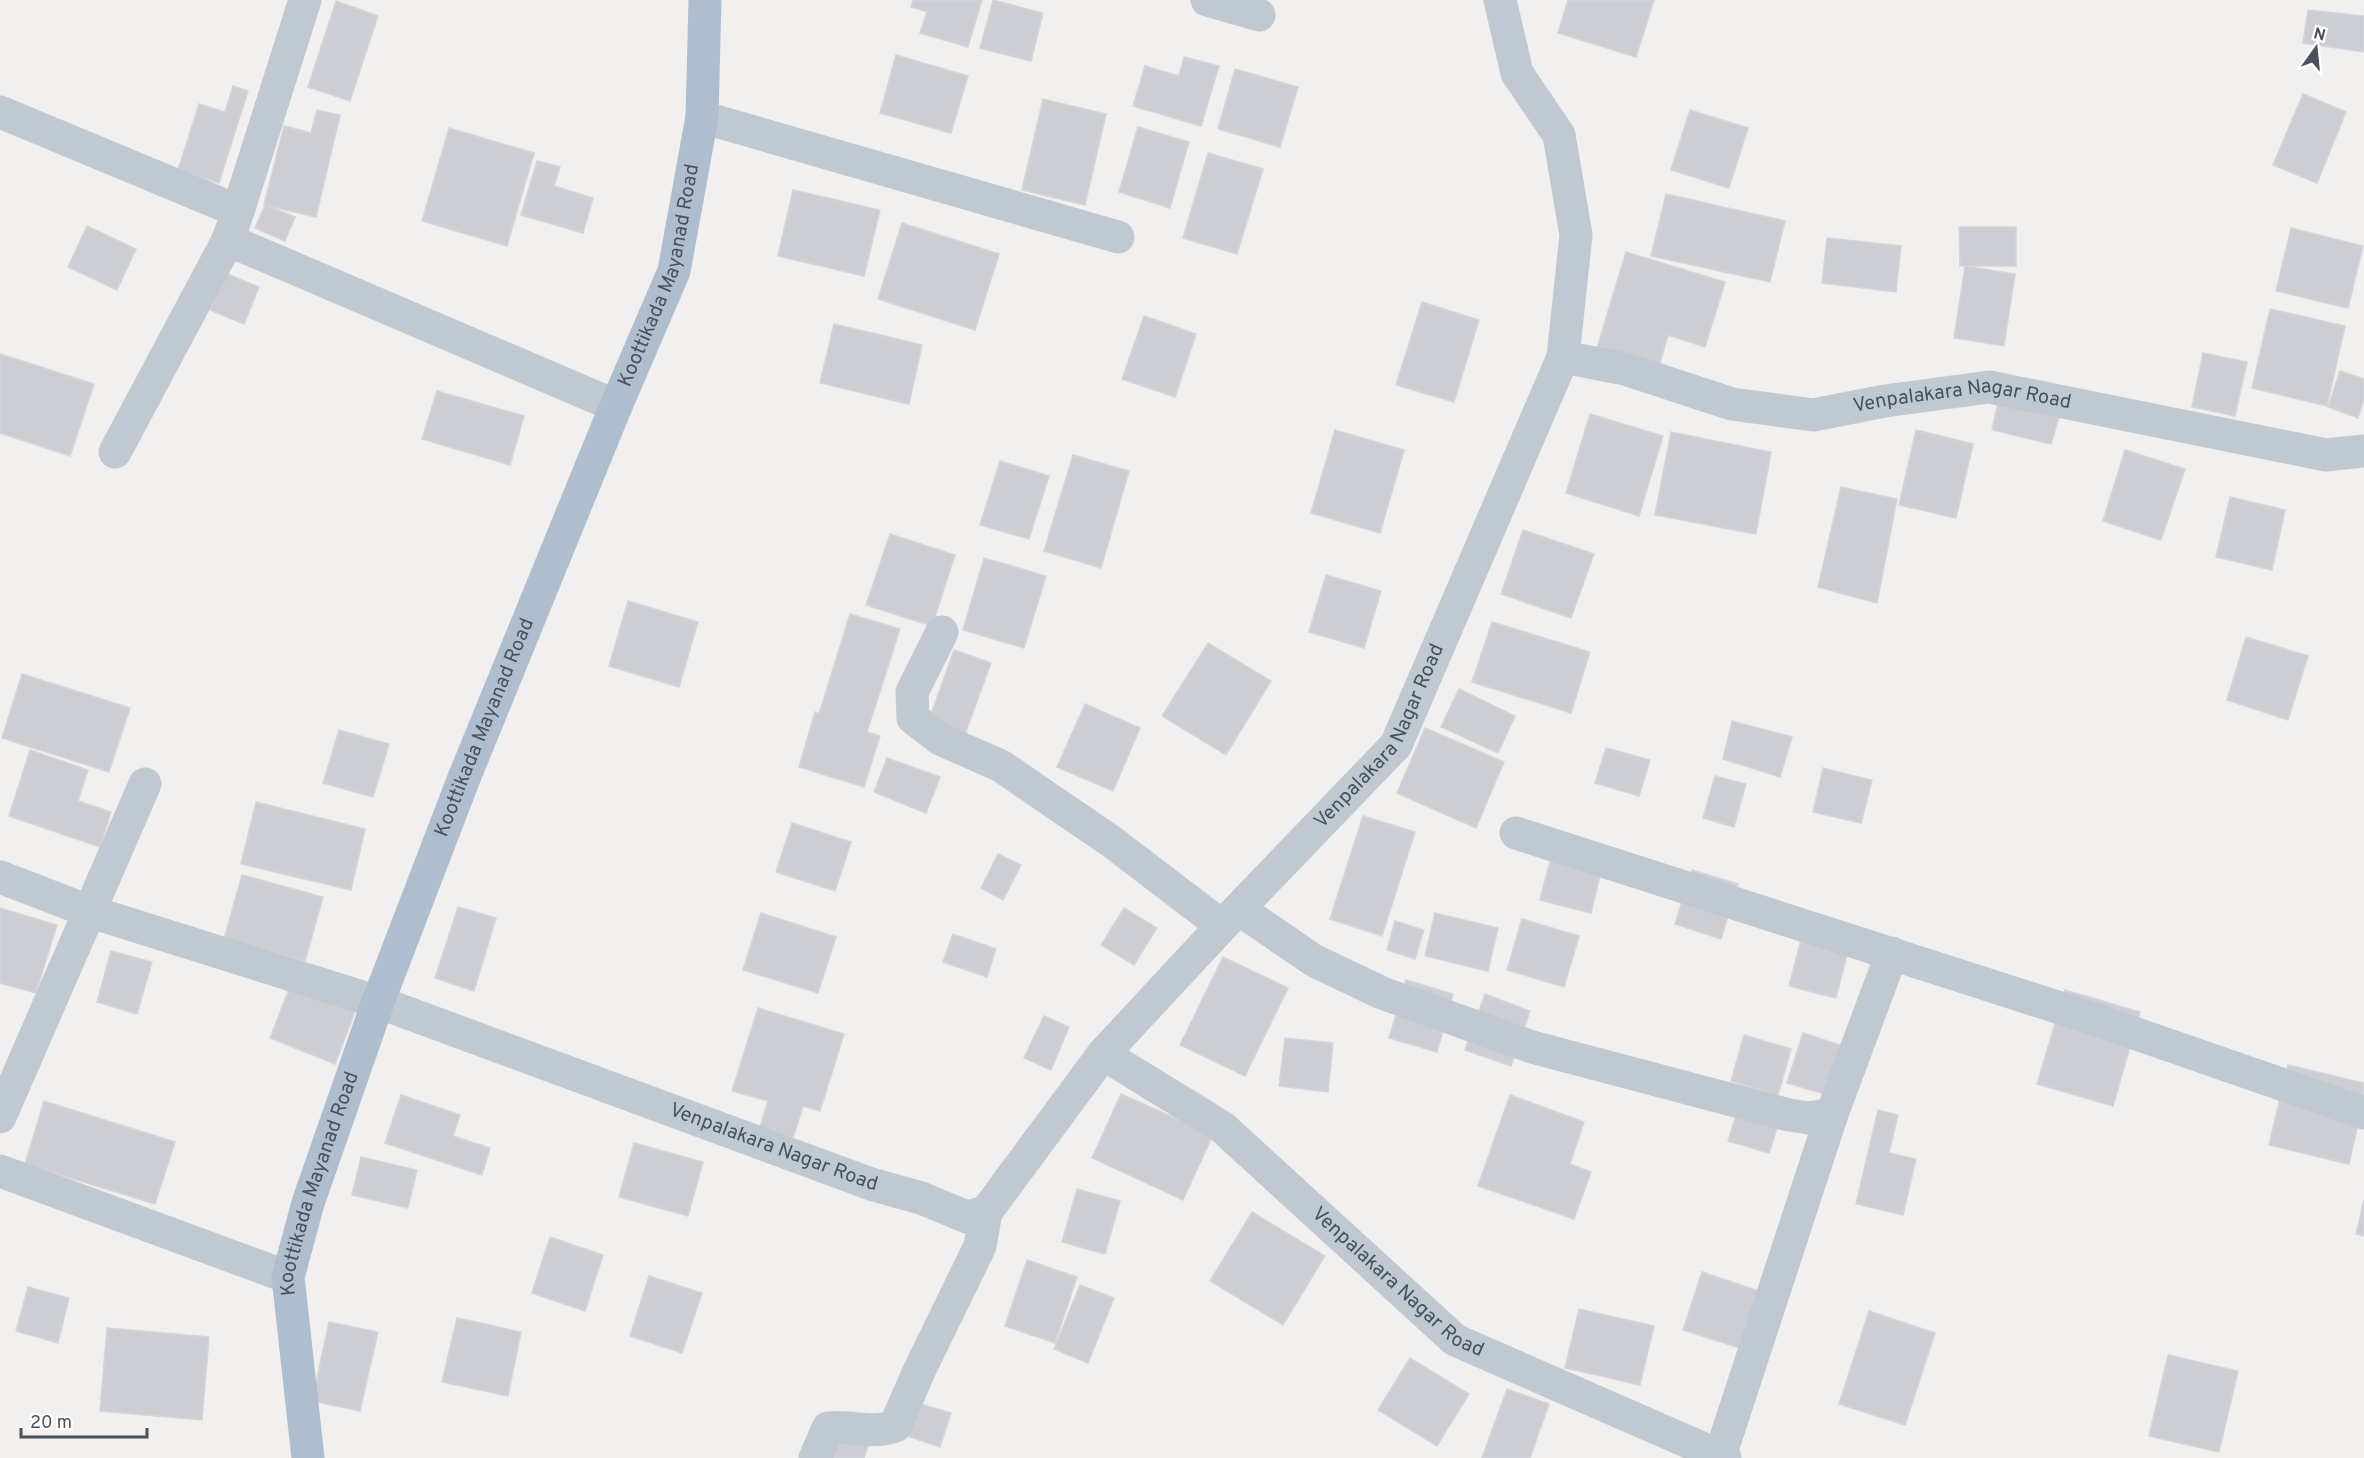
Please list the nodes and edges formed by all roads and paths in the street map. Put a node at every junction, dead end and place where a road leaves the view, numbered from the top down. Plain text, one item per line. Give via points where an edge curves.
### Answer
1 (305, 0) edge
2 (705, 0) edge
3 (1207, 0) edge
4 (1500, 0) edge
5 (1259, 15) dead end
6 (0, 112) edge
7 (702, 117) junction
8 (233, 226) junction
9 (1118, 237) dead end
10 (1563, 357) junction
11 (616, 406) junction
12 (2364, 451) edge
13 (115, 452) dead end
14 (942, 632) dead end
15 (145, 784) dead end
16 (1516, 833) dead end
17 (0, 877) edge
18 (91, 912) junction
19 (1231, 917) junction
20 (1892, 953) junction
21 (378, 1002) junction
22 (1103, 1054) junction
23 (2364, 1113) edge
24 (1832, 1114) junction
25 (0, 1117) edge
26 (0, 1171) edge
27 (986, 1212) junction
28 (288, 1277) junction
29 (1723, 1457) edge
30 (308, 1458) edge
31 (815, 1458) edge

1 - 8 street
2 - 7 main road, Koottikada Mayanad Road
3 - 5 street
4 - 10 street, Venpalakara Nagar Road via 1517,73 1559,135 1576,234
6 - 8 street
7 - 9 street
7 - 11 main road, Koottikada Mayanad Road via 674,272
8 - 11 street
8 - 13 street
10 - 12 street, Venpalakara Nagar Road via 1625,369 1732,404 1813,415 1989,387 2326,455
10 - 19 street, Venpalakara Nagar Road via 1396,745
11 - 21 main road, Koottikada Mayanad Road via 464,778
14 - 19 street via 912,692 913,718 940,740 1001,766
15 - 18 street
16 - 20 street
17 - 18 street, Venpalakara Nagar Road
18 - 21 street, Venpalakara Nagar Road
18 - 25 street
19 - 22 street, Venpalakara Nagar Road
19 - 24 street via 1382,993 1532,1047 1789,1115 1809,1118
20 - 23 street via 2082,1014
20 - 24 street
21 - 27 street, Venpalakara Nagar Road via 860,1180 921,1198 945,1210 967,1217
21 - 28 main road, Koottikada Mayanad Road via 308,1203
22 - 27 street, Venpalakara Nagar Road
22 - 29 street, Venpalakara Nagar Road via 1222,1126 1455,1340
24 - 29 street
26 - 28 street
27 - 31 street via 980,1246 895,1426 884,1431 828,1428
28 - 30 main road, Koottikada Mayanad Road

